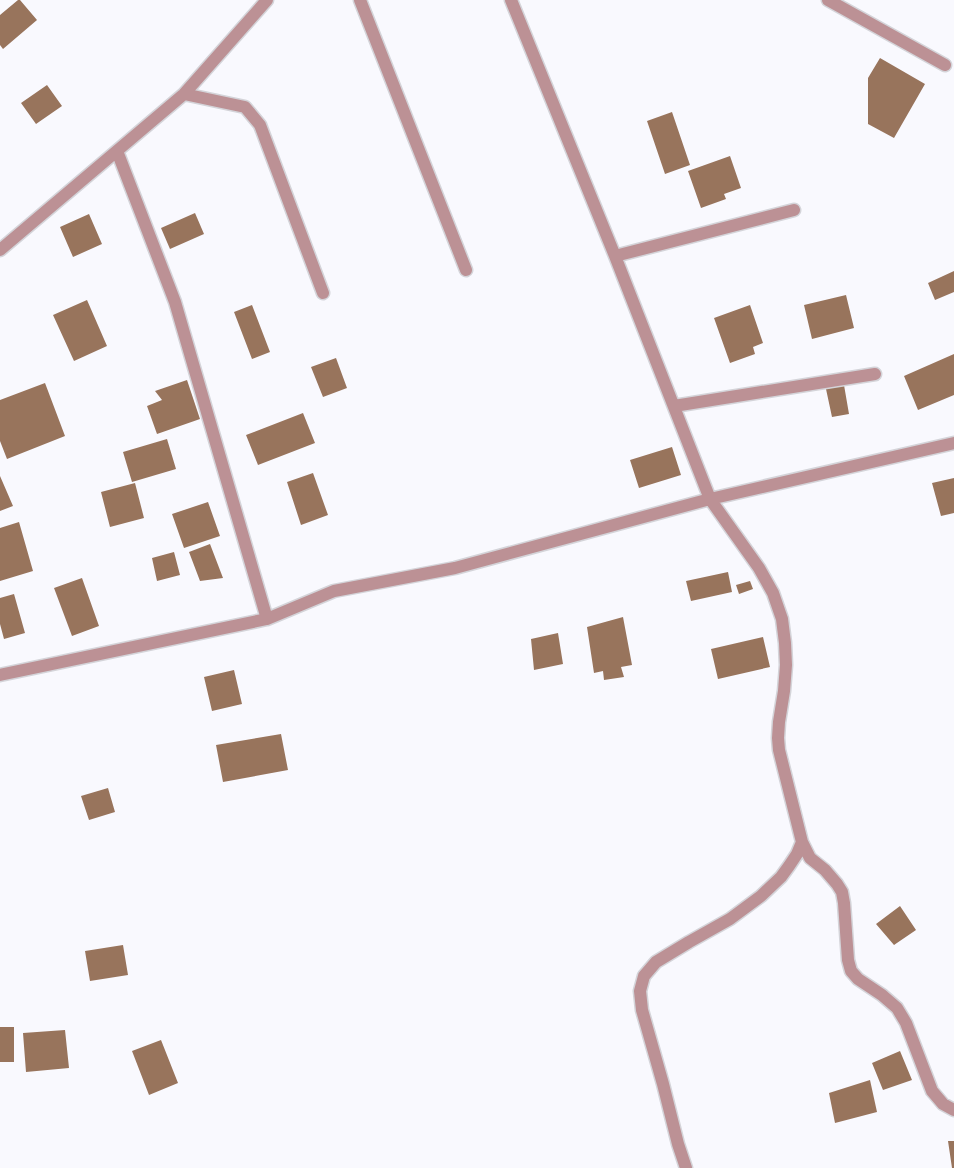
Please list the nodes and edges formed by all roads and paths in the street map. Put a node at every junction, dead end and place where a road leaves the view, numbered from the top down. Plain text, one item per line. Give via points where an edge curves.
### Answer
1 (267, 0) edge
2 (360, 0) edge
3 (511, 0) edge
4 (828, 0) edge
5 (945, 65) dead end
6 (184, 94) junction
7 (116, 151) junction
8 (794, 210) dead end
9 (0, 250) edge
10 (615, 256) junction
11 (466, 270) dead end
12 (323, 293) dead end
13 (875, 374) dead end
14 (674, 406) junction
15 (954, 443) edge
16 (710, 499) junction
17 (267, 619) junction
18 (0, 675) edge
19 (802, 842) junction
20 (954, 1110) edge
21 (686, 1168) edge

1 - 6 street
2 - 11 street
3 - 10 street
4 - 5 street
6 - 7 street
6 - 12 street via 245,107 260,124
7 - 9 street
7 - 17 street via 175,302
8 - 10 street
10 - 14 street
13 - 14 street
14 - 16 street
15 - 16 street
16 - 17 street via 455,568 334,591
16 - 19 street via 759,568 782,619 786,665 778,744
17 - 18 street
19 - 20 street via 810,858 825,870 842,892 851,971 897,1008 932,1091 943,1104
19 - 21 street via 786,872 761,896 730,919 656,962 644,976 640,992 642,1010

